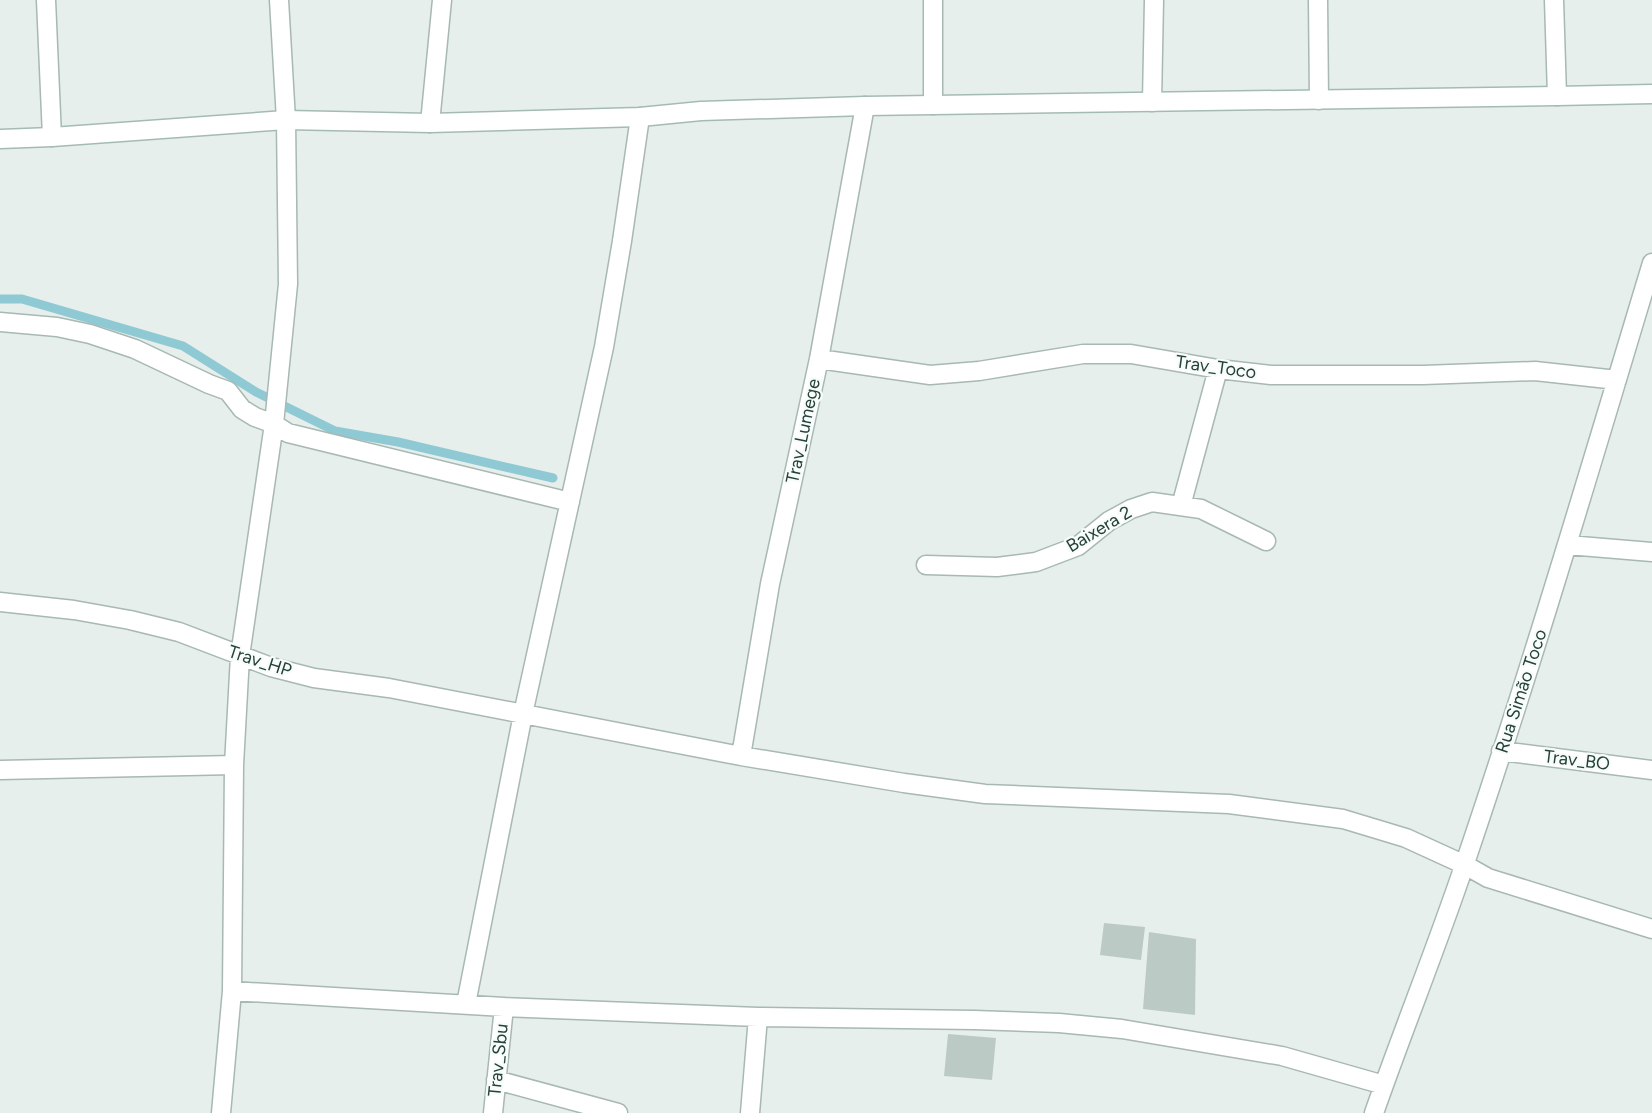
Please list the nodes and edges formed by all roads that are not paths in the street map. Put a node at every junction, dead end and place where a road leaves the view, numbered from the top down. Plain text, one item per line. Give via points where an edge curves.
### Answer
1 (46, 0) edge
2 (279, 0) edge
3 (442, 0) edge
4 (933, 0) edge
5 (1154, 0) edge
6 (1318, 0) edge
7 (1554, 0) edge
8 (1652, 94) edge
9 (1557, 96) junction
10 (1319, 100) junction
11 (1152, 102) junction
12 (933, 105) junction
13 (865, 106) junction
14 (640, 117) junction
15 (286, 120) junction
16 (430, 123) junction
17 (52, 137) junction
18 (0, 139) edge
19 (1652, 263) edge
20 (0, 322) edge
21 (819, 359) junction
22 (1218, 369) junction
23 (1617, 380) junction
24 (274, 424) junction
25 (570, 502) junction
26 (1181, 506) junction
27 (1266, 541) dead end
28 (1568, 545) junction
29 (1652, 552) edge
30 (926, 565) dead end
31 (0, 602) edge
32 (240, 656) junction
33 (523, 714) junction
34 (1501, 751) junction
35 (741, 756) junction
36 (234, 765) junction
37 (0, 770) edge
38 (1652, 770) edge
39 (1465, 865) junction
40 (1652, 929) edge
41 (232, 991) junction
42 (466, 1005) junction
43 (504, 1007) junction
44 (758, 1017) junction
45 (496, 1080) junction
46 (1384, 1085) junction
47 (220, 1113) edge
48 (493, 1113) edge
49 (618, 1113) edge
50 (750, 1113) edge
51 (1374, 1113) edge

1 - 17 street
2 - 15 street
3 - 16 street
4 - 12 street
5 - 11 street
6 - 10 street
7 - 9 street
8 - 9 street
9 - 10 street
10 - 11 street
11 - 12 street
12 - 13 street
13 - 14 street via 701,111
13 - 21 street, Trav_Lumege
14 - 16 street
14 - 25 street via 604,347
15 - 16 street
15 - 17 street
15 - 24 street via 288,284
17 - 18 street
19 - 23 street, Rua Simão Toco
20 - 24 street via 57,327 135,349 228,392 242,409
21 - 22 street, Trav_Toco via 930,375 1083,354 1131,354
21 - 35 street, Trav_Lumege via 770,584
22 - 23 street, Trav_Toco via 1271,375 1534,371
22 - 26 street
23 - 28 street, Rua Simão Toco
24 - 25 street via 288,433
24 - 32 street
25 - 33 street
26 - 27 street, Baixera 2 via 1201,509
26 - 30 street, Baixera 2 via 1152,502 1131,509 1078,546 1036,562 997,567
28 - 29 street
28 - 34 street, Rua Simão Toco
31 - 32 street, Trav_HP via 130,620 179,632
32 - 33 street, Trav_HP via 314,678
32 - 36 street
33 - 35 street, Trav_HP
33 - 42 street
34 - 38 street, Trav_BO
34 - 39 street, Rua Simão Toco
35 - 39 street, Trav_HP via 985,794 1230,804 1344,819 1406,838
36 - 37 street
36 - 41 street
39 - 40 street, Trav_HP via 1488,878
39 - 46 street, Rua Simão Toco
41 - 42 street
41 - 47 street
42 - 43 street
43 - 44 street
43 - 45 street, Trav_Sbu
44 - 46 street via 1059,1023 1122,1029 1282,1056
44 - 50 street
45 - 48 street, Trav_Sbu
45 - 49 street
46 - 51 street, Rua Simão Toco

